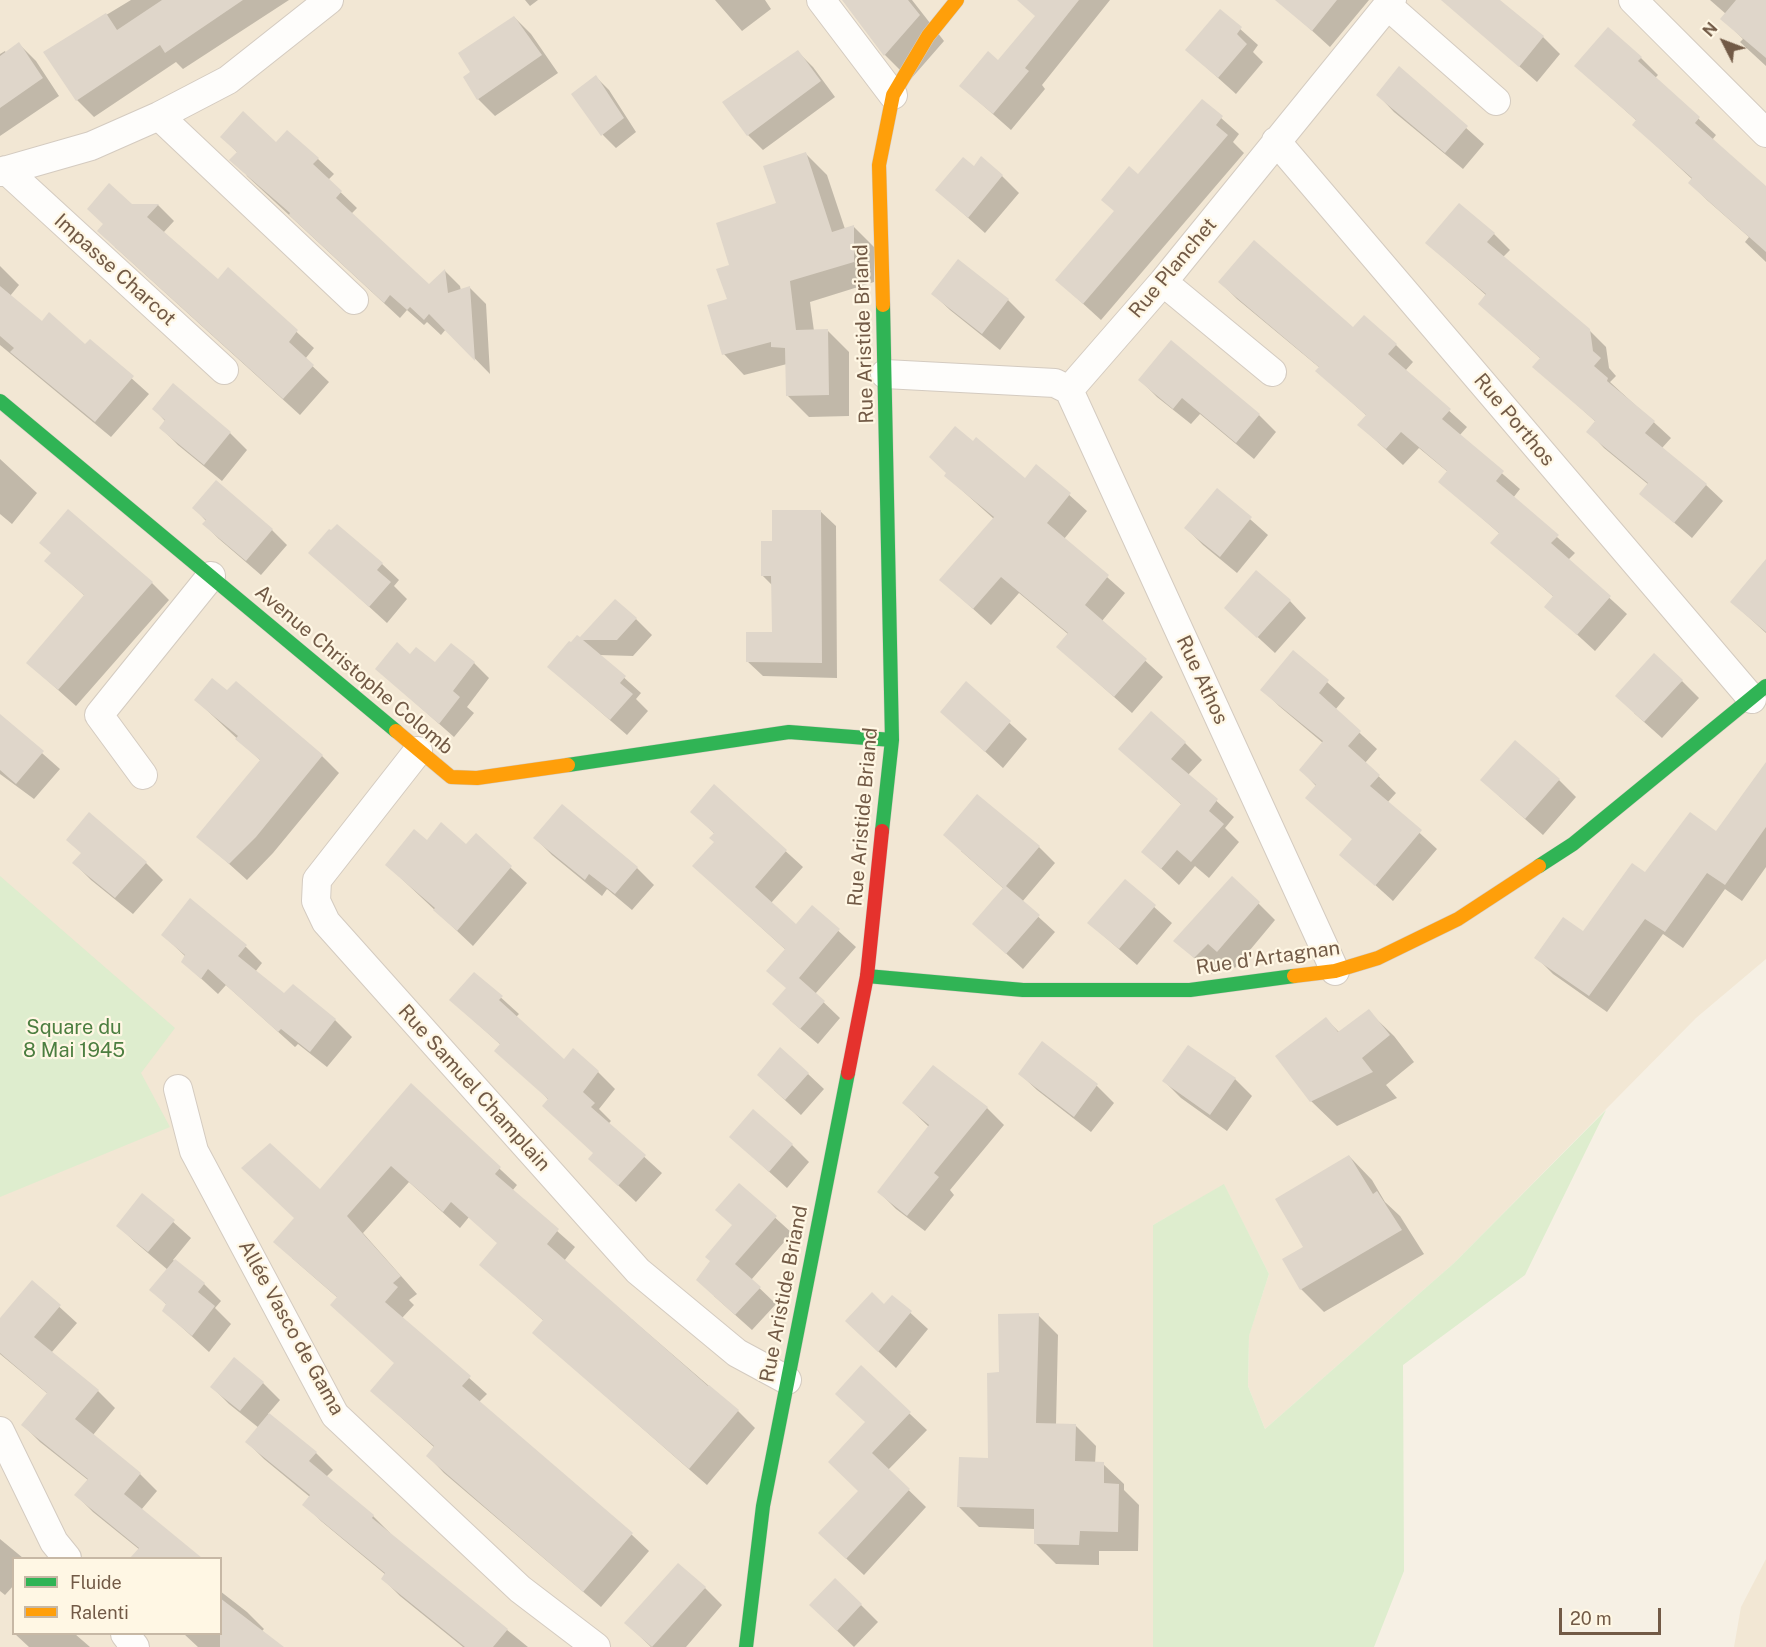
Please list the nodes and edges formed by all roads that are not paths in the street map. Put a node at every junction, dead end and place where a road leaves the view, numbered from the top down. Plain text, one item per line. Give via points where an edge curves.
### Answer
1 (329, 0) edge
2 (821, 0) edge
3 (957, 0) edge
4 (1632, 0) edge
5 (1390, 3) edge
6 (892, 95) junction
7 (1496, 100) dead end
8 (159, 116) junction
9 (1766, 133) edge
10 (1276, 141) junction
11 (3, 171) edge
12 (1163, 282) junction
13 (354, 300) dead end
14 (224, 370) dead end
15 (1272, 372) dead end
16 (885, 374) junction
17 (1070, 390) junction
18 (0, 401) edge
19 (211, 576) junction
20 (1759, 693) edge
21 (892, 740) junction
22 (418, 751) junction
23 (143, 776) dead end
24 (1335, 971) junction
25 (867, 976) junction
26 (178, 1089) dead end
27 (787, 1380) junction
28 (0, 1431) edge
29 (66, 1557) edge
30 (126, 1635) edge
31 (135, 1647) edge
32 (596, 1647) edge
33 (746, 1647) edge

1 - 8 street via 228,80
2 - 6 street
3 - 6 street, Rue Aristide Briand via 928,36
4 - 9 street
5 - 7 street
5 - 10 street, Rue Planchet
6 - 16 street, Rue Aristide Briand via 879,165
8 - 11 street via 91,146
8 - 13 street
10 - 12 street, Rue Planchet
10 - 20 street, Rue Porthos
11 - 14 street, Impasse Charcot
12 - 15 street
12 - 17 street, Rue Planchet
16 - 17 street via 1055,383
16 - 21 street, Rue Aristide Briand
17 - 24 street, Rue Athos
18 - 19 street, Avenue Christophe Colomb
19 - 22 street, Avenue Christophe Colomb
19 - 23 street via 99,715
20 - 24 street, Rue d'Artagnan via 1573,844 1458,919 1378,958
21 - 22 street, Avenue Christophe Colomb via 789,732 477,778 451,777
21 - 25 street, Rue Aristide Briand
22 - 27 street, Rue Samuel Champlain via 316,880 316,901 326,922 638,1271 737,1353
24 - 25 street, Rue d'Artagnan via 1190,990 1023,990
25 - 27 street, Rue Aristide Briand
26 - 32 street, Allée Vasco de Gama via 194,1151 335,1415 520,1589
27 - 33 street, Rue Aristide Briand via 763,1506
28 - 29 street via 54,1542
30 - 31 street

